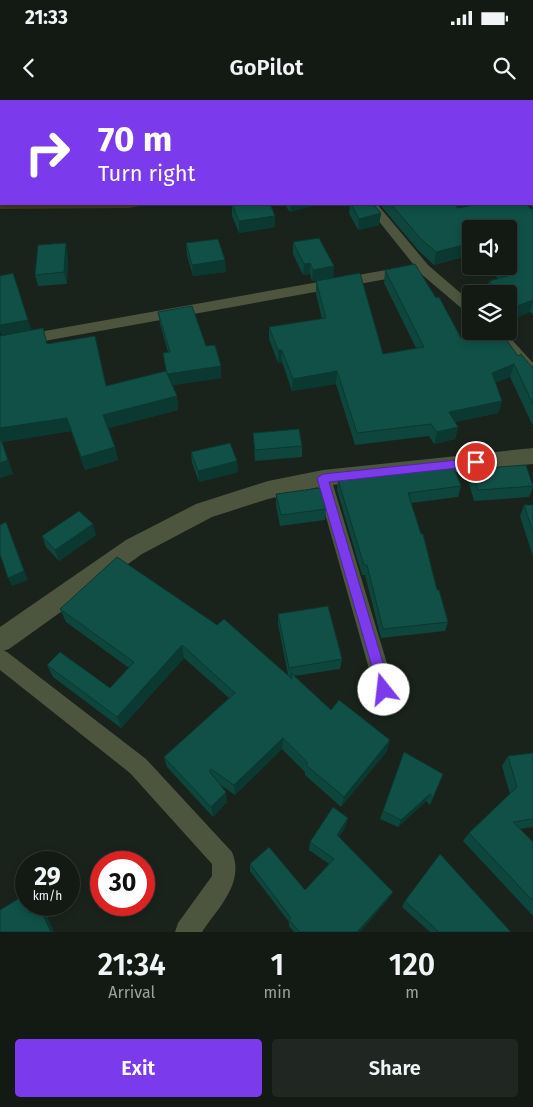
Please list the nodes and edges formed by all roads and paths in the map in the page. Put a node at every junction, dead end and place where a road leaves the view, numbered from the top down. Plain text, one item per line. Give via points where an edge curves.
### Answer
1 (372, 205) edge
2 (423, 268) junction
3 (462, 301) edge
4 (504, 340) edge
5 (0, 344) edge
6 (533, 373) edge
7 (533, 456) edge
8 (323, 478) junction
9 (0, 641) edge
10 (0, 658) edge
11 (384, 690) dead end
12 (187, 932) edge

1 - 2 street
2 - 3 street
2 - 5 street
4 - 6 street
7 - 8 street
8 - 9 street via 268,490 204,510 134,547
8 - 11 street
10 - 12 street via 138,766 224,860 224,880

